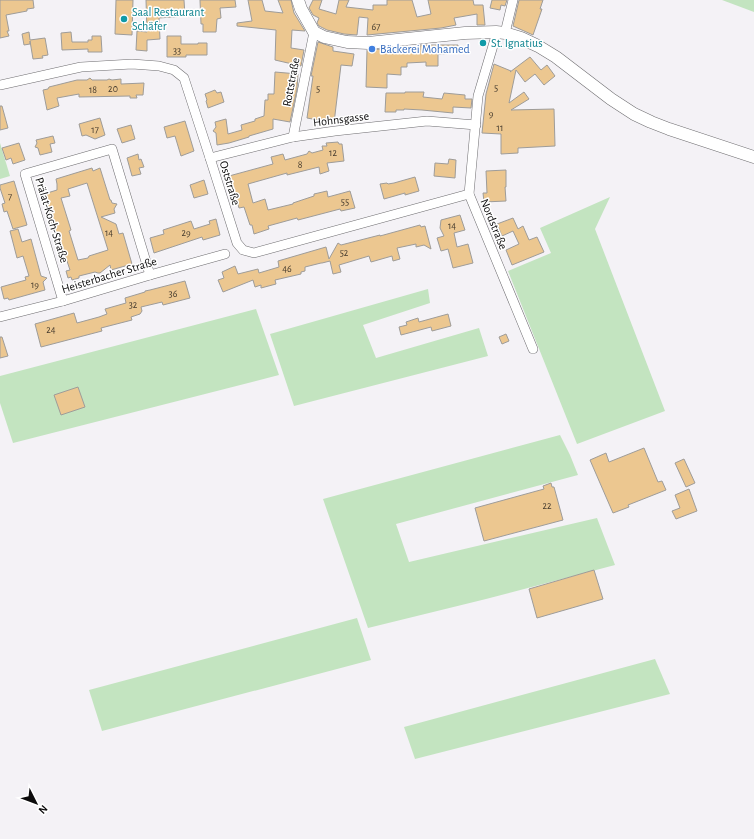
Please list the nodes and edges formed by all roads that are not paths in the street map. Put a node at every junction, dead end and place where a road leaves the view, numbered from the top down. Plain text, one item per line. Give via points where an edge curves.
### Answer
1 (298, 0) edge
2 (513, 0) edge
3 (314, 32) junction
4 (501, 32) junction
5 (0, 85) edge
6 (476, 125) junction
7 (293, 137) junction
8 (754, 157) edge
9 (210, 158) junction
10 (469, 194) junction
11 (225, 254) dead end
12 (150, 275) junction
13 (63, 301) junction
14 (0, 316) edge
15 (533, 349) dead end

1 - 3 main road
2 - 4 street, Nordstraße
3 - 4 main road via 347,42 368,43
3 - 7 street, Rottstraße
4 - 6 street, Nordstraße via 495,39 478,96
4 - 8 main road via 521,38 556,57 634,114 669,129
5 - 9 street, Oststraße via 81,67 132,64 174,70 184,78
6 - 7 street, Hohnsgasse via 427,121
6 - 10 street, Nordstraße
7 - 9 street, Hohnsgasse
9 - 10 street, Oststraße via 237,243 243,250 254,253
10 - 15 street, Nordstraße
11 - 12 street, Heisterbacher Straße
12 - 13 street, Heisterbacher Straße
12 - 13 street, Prälat-Koch-Straße via 112,149 26,174
13 - 14 street, Heisterbacher Straße

